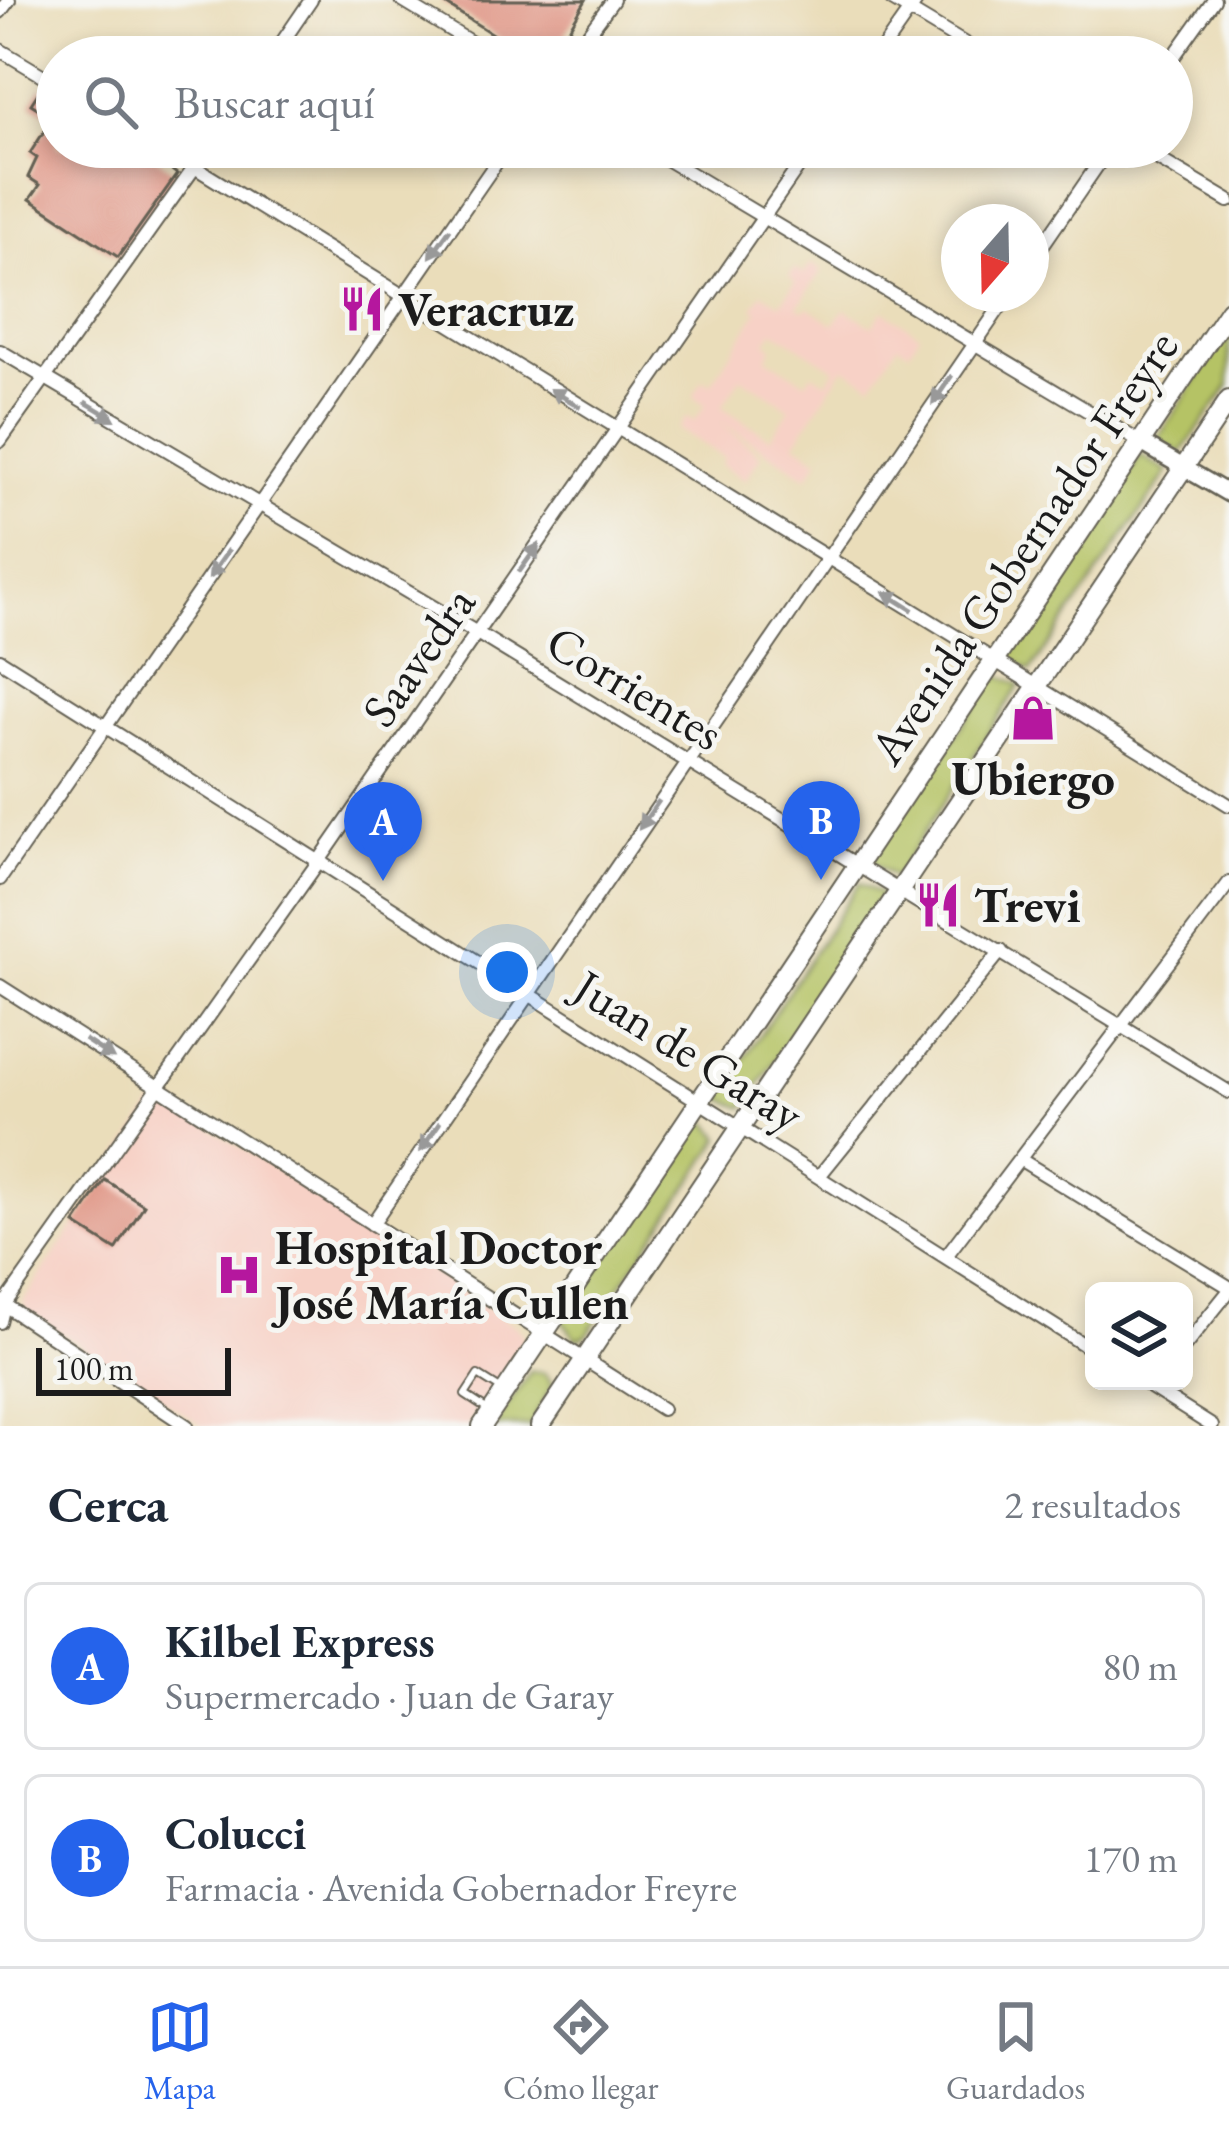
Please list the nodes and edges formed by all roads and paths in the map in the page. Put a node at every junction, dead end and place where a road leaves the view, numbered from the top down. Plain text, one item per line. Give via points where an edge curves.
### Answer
1 (9, 0) edge
2 (311, 0) edge
3 (401, 0) edge
4 (613, 0) edge
5 (892, 0) edge
6 (1214, 0) edge
7 (914, 5) edge
8 (0, 12) edge
9 (286, 36) edge
10 (460, 36) edge
11 (587, 36) edge
12 (892, 36) edge
13 (958, 36) edge
14 (1188, 36) edge
15 (0, 50) edge
16 (36, 71) edge
17 (194, 168) edge
18 (197, 168) edge
19 (492, 168) edge
20 (682, 168) edge
21 (797, 168) edge
22 (1096, 168) edge
23 (1173, 168) edge
24 (1229, 201) edge
25 (763, 216) junction
26 (1049, 236) edge
27 (401, 297) junction
28 (1229, 310) edge
29 (996, 312) edge
30 (975, 342) junction
31 (0, 351) edge
32 (45, 378) junction
33 (1229, 400) edge
34 (618, 430) junction
35 (0, 441) edge
36 (1140, 442) junction
37 (1183, 466) junction
38 (1229, 494) edge
39 (260, 506) junction
40 (828, 558) junction
41 (477, 633) junction
42 (0, 660) edge
43 (994, 660) junction
44 (1034, 683) junction
45 (106, 725) junction
46 (687, 761) junction
47 (1229, 805) edge
48 (319, 861) junction
49 (858, 866) junction
50 (0, 879) edge
51 (1229, 883) edge
52 (899, 890) junction
53 (1000, 951) junction
54 (0, 986) edge
55 (527, 991) junction
56 (1124, 1026) junction
57 (158, 1087) junction
58 (1229, 1092) edge
59 (702, 1101) junction
60 (741, 1126) junction
61 (1021, 1160) junction
62 (820, 1175) junction
63 (372, 1224) junction
64 (946, 1256) junction
65 (1229, 1289) edge
66 (2, 1304) edge
67 (0, 1322) edge
68 (1193, 1335) edge
69 (543, 1336) junction
70 (1085, 1345) edge
71 (585, 1359) junction
72 (1160, 1390) edge
73 (505, 1393) junction
74 (662, 1409) dead end
75 (486, 1419) edge
76 (187, 1426) edge
77 (539, 1426) edge
78 (1212, 1426) edge

1 - 8 street
2 - 9 street
3 - 10 street
4 - 11 street
5 - 7 street
6 - 14 street
7 - 12 street
7 - 13 street
15 - 16 street
17 - 32 street
18 - 27 street
19 -> 27 street
20 - 25 street
21 - 25 street, Saavedra
22 - 26 street
23 - 24 street
25 - 30 street
25 - 34 street, Saavedra
34 -> 27 street
27 - 39 street
28 - 36 main road, Avenida Gobernador Freyre
29 - 30 street
30 - 36 street
30 -> 40 street
31 - 32 street, Corrientes
32 - 35 street
32 -> 39 street, Corrientes
33 - 37 main road, Avenida Gobernador Freyre
34 - 40 street
41 -> 34 street, Saavedra
36 - 37 street
36 - 43 main road, Avenida Gobernador Freyre
37 - 38 street
37 - 44 main road, Avenida Gobernador Freyre
39 - 41 street, Corrientes
39 -> 45 street
43 -> 40 street
40 - 46 street
41 - 46 street, Corrientes
41 - 48 street, Saavedra
42 - 45 street, Juan de Garay
43 - 44 street
43 - 49 main road, Avenida Gobernador Freyre
44 - 47 street
44 - 52 main road, Avenida Gobernador Freyre
45 - 48 street, Juan de Garay
45 - 50 street
46 - 49 street, Corrientes
46 -> 55 street
48 - 55 street, Juan de Garay
48 - 57 street, Saavedra
49 - 52 street, Corrientes
49 - 59 main road, Avenida Gobernador Freyre
51 - 56 street
52 - 53 street, Corrientes
52 - 60 main road, Avenida Gobernador Freyre
53 - 56 street, Corrientes
53 - 62 street
54 -> 57 street
55 - 59 street, Juan de Garay
55 -> 63 street
56 - 58 street, Corrientes
56 - 61 street
57 - 63 street
57 - 66 street, Saavedra
59 - 60 street, Juan de Garay
59 - 69 main road, Avenida Gobernador Freyre
60 - 62 street, Juan de Garay
60 - 71 main road, Avenida Gobernador Freyre
61 - 64 street
61 - 65 street
62 - 64 street, Juan de Garay
63 - 69 street
64 - 70 street, Juan de Garay
65 - 68 street
66 - 67 street, Saavedra
66 - 76 street
69 - 71 street
69 - 73 main road, Avenida Gobernador Freyre
71 - 74 street
71 - 77 main road, Avenida Gobernador Freyre
72 - 78 street
73 - 75 main road, Avenida Gobernador Freyre
73 - 75 lane via 478,1375 465,1395

